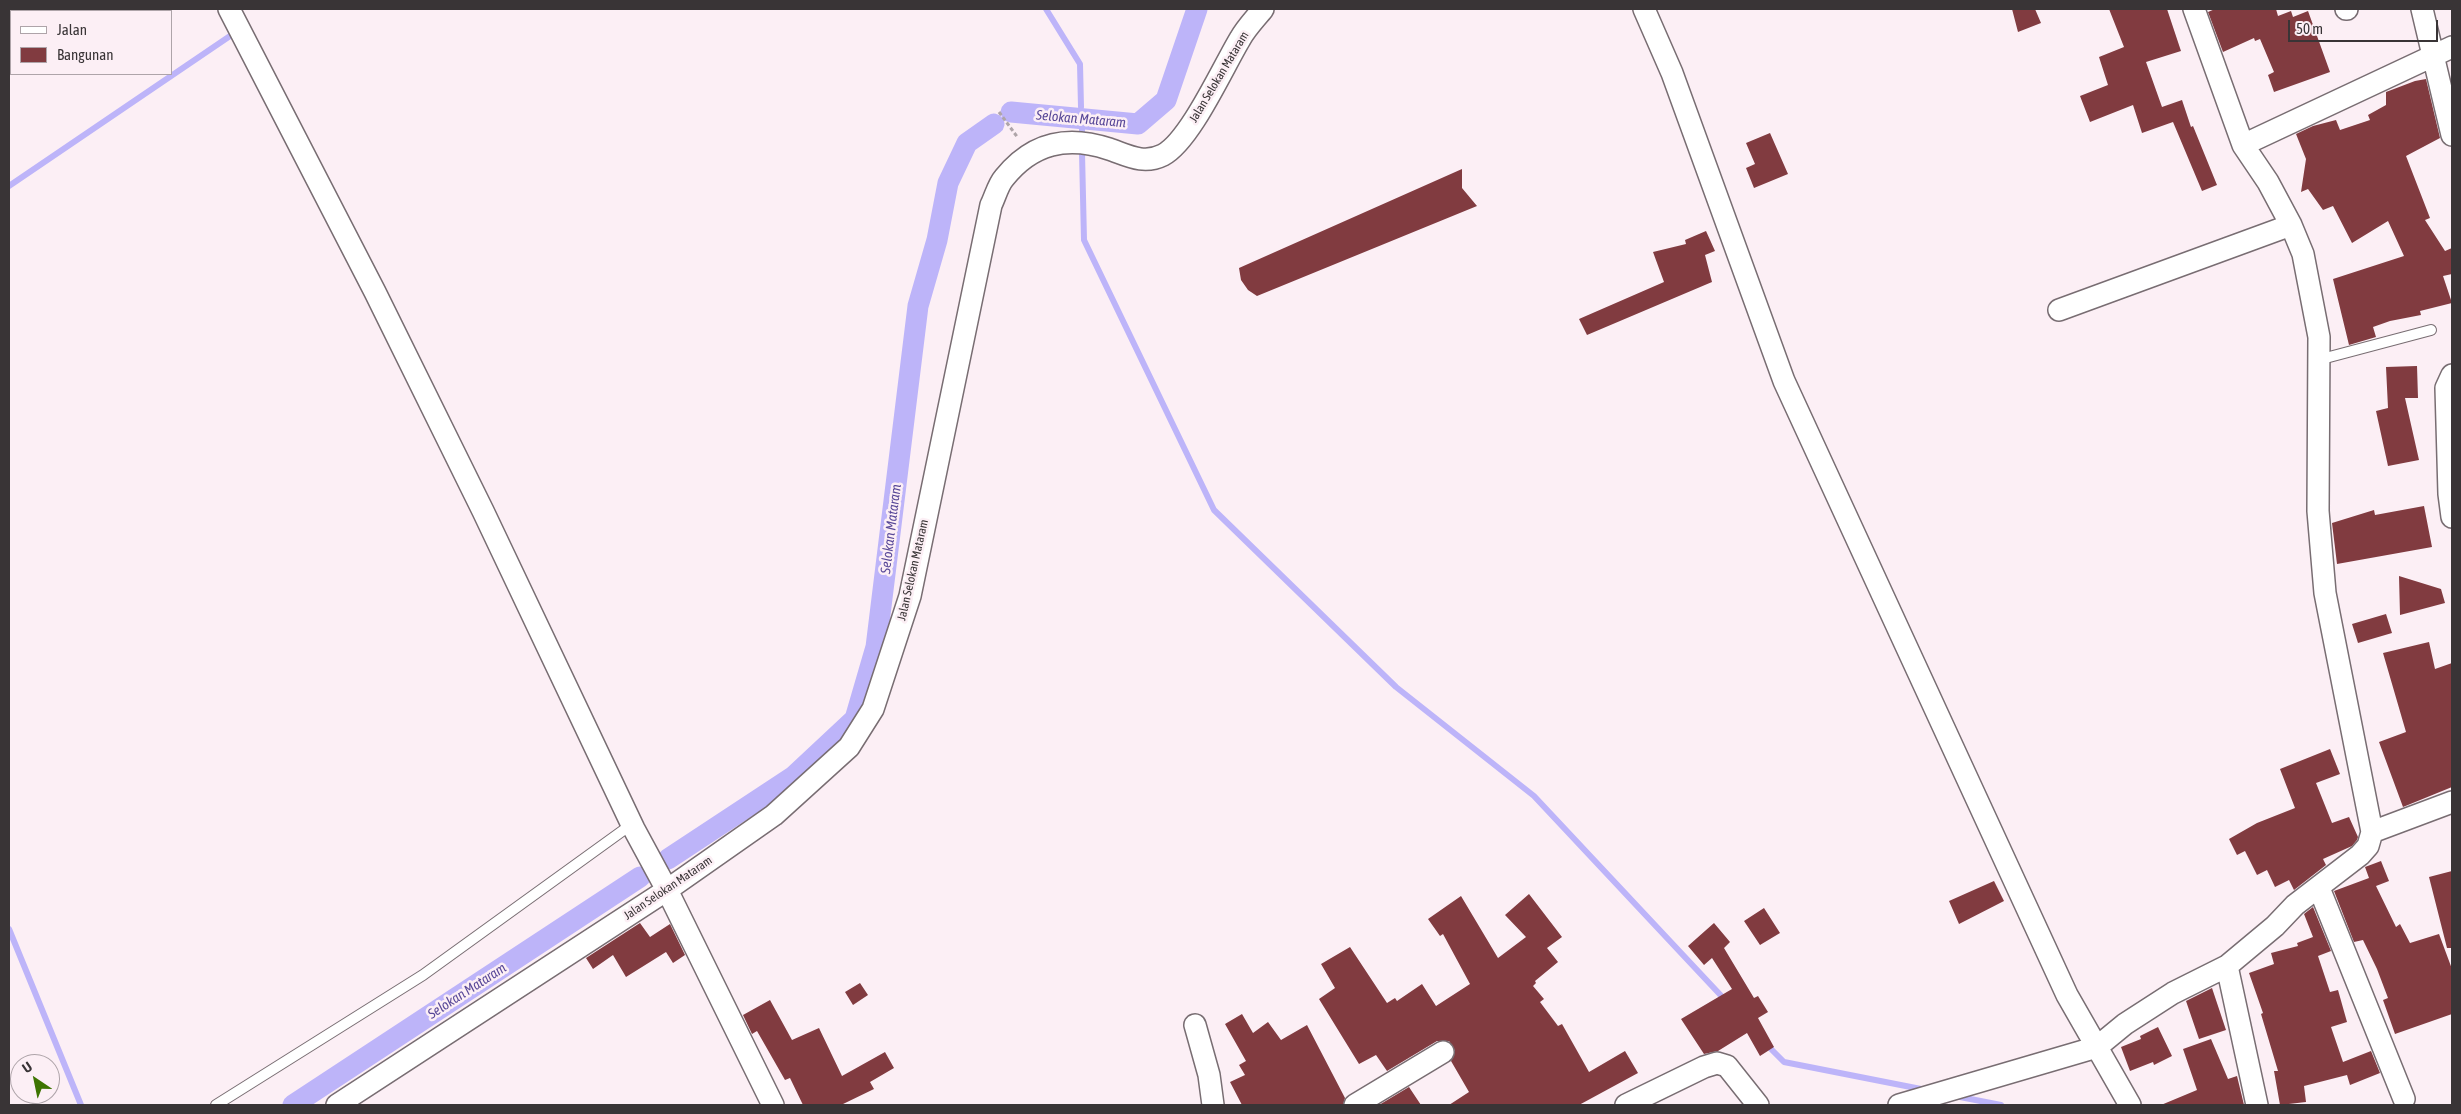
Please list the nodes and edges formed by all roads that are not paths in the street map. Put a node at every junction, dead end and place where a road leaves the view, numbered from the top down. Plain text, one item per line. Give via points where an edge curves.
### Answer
1 (229, 9) edge
2 (1262, 9) edge
3 (1644, 9) edge
4 (2194, 9) edge
5 (2422, 9) edge
6 (2452, 48) edge
7 (2434, 58) junction
8 (2452, 135) edge
9 (2243, 145) junction
10 (2291, 225) junction
11 (2059, 310) dead end
12 (2430, 330) dead end
13 (2318, 360) junction
14 (2452, 375) edge
15 (2451, 494) edge
16 (2452, 517) edge
17 (2452, 802) edge
18 (633, 827) junction
19 (2372, 832) junction
20 (662, 881) junction
21 (2320, 888) junction
22 (2227, 966) junction
23 (1195, 1025) dead end
24 (2097, 1047) junction
25 (1443, 1052) dead end
26 (2404, 1099) dead end
27 (216, 1105) edge
28 (337, 1105) edge
29 (773, 1105) edge
30 (1213, 1105) edge
31 (1355, 1105) edge
32 (1626, 1105) edge
33 (1758, 1105) edge
34 (1899, 1105) edge
35 (2130, 1105) edge
36 (2257, 1105) edge

1 - 18 street via 375,292
2 - 20 street, Jalan Selokan Mataram via 1241,36 1204,105 1177,144 1164,155 1138,160 1094,144 1066,141 1030,153 1003,179 991,205 910,596 873,709 849,747 774,814
3 - 24 street via 1672,73 1784,381 2067,995
4 - 9 street
5 - 7 street
6 - 7 street
7 - 8 street
7 - 9 street
9 - 10 street
10 - 11 street
10 - 13 street via 2303,254 2318,337
12 - 13 lane
13 - 19 street via 2318,511 2325,593
14 - 15 street via 2446,388
15 - 16 street
17 - 19 street
18 - 20 street
18 - 27 lane via 423,975
19 - 21 street via 2368,846 2360,855
20 - 28 street, Jalan Selokan Mataram
20 - 29 street
21 - 22 street via 2295,905
21 - 26 street
22 - 24 street via 2173,993 2125,1024
22 - 36 street
23 - 30 street via 1209,1075
24 - 34 street
24 - 35 street
25 - 31 street
32 - 33 street via 1717,1063 1727,1066

